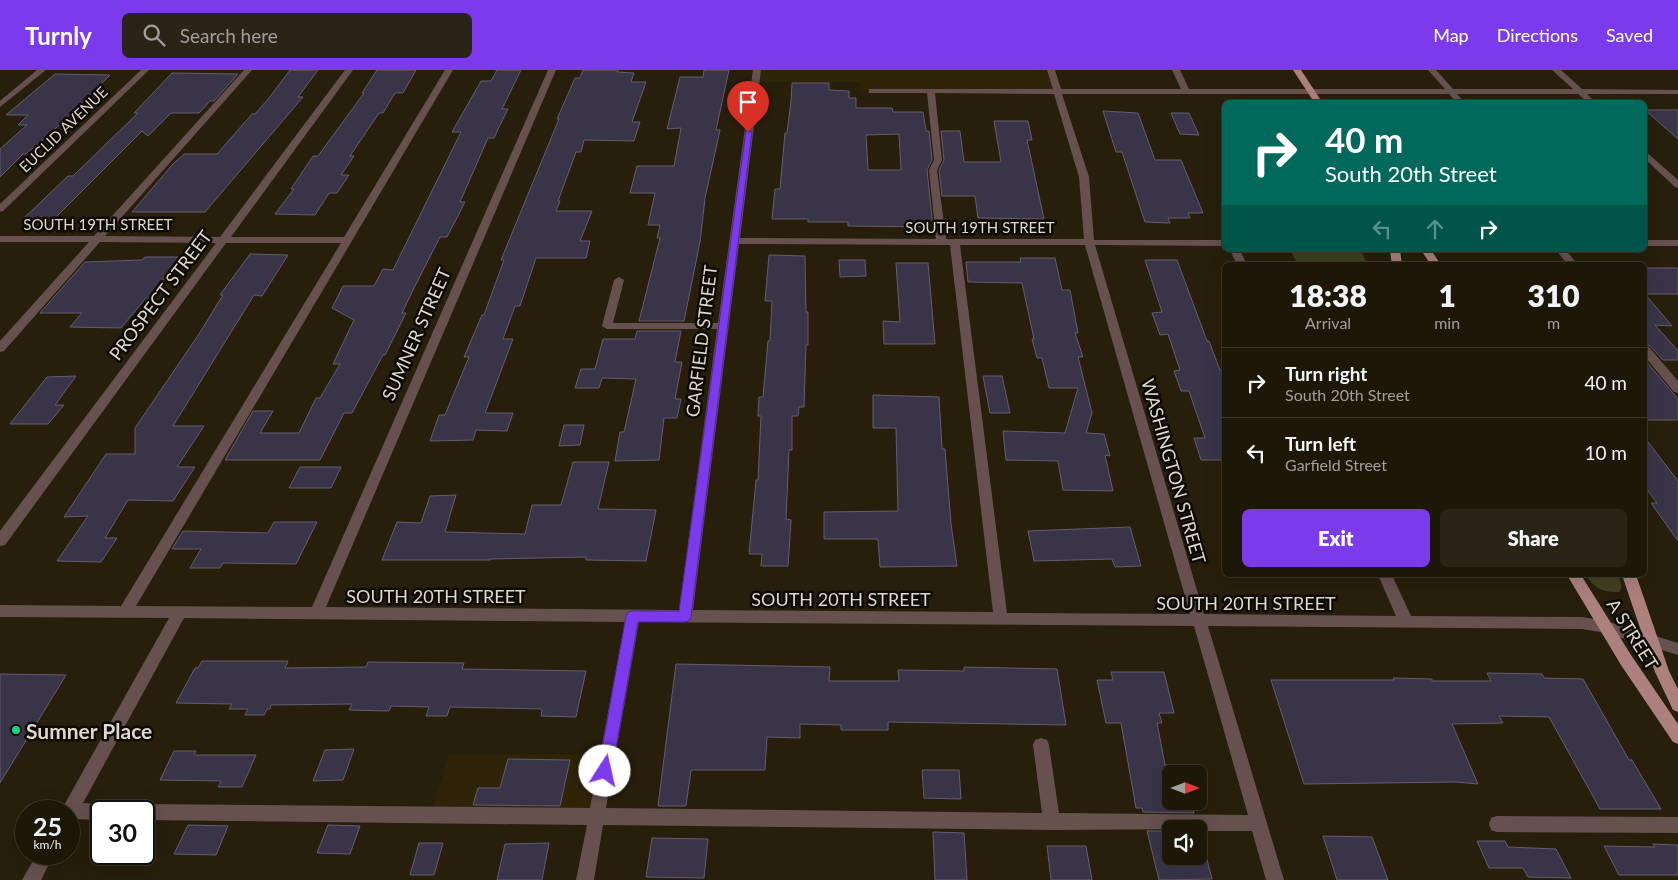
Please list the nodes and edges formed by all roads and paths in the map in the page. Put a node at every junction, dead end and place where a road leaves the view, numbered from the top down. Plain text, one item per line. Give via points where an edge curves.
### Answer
1 (42, 70) edge
2 (145, 70) edge
3 (248, 70) edge
4 (349, 70) edge
5 (449, 70) edge
6 (552, 70) edge
7 (757, 70) edge
8 (1051, 70) edge
9 (1176, 70) edge
10 (1297, 70) edge
11 (1432, 70) edge
12 (1556, 70) edge
13 (872, 91) dead end
14 (931, 91) junction
15 (1186, 91) junction
16 (1057, 92) junction
17 (1311, 92) junction
18 (1451, 92) junction
19 (1580, 92) junction
20 (1678, 92) edge
21 (1317, 100) edge
22 (1458, 100) edge
23 (1589, 100) edge
24 (0, 105) edge
25 (1647, 156) edge
26 (1678, 185) edge
27 (0, 208) edge
28 (0, 238) edge
29 (97, 239) junction
30 (223, 240) junction
31 (346, 240) junction
32 (734, 241) junction
33 (941, 242) junction
34 (955, 242) junction
35 (1089, 243) junction
36 (1222, 243) edge
37 (1647, 244) edge
38 (1678, 244) edge
39 (1562, 252) edge
40 (1570, 262) edge
41 (619, 280) dead end
42 (723, 326) junction
43 (0, 348) edge
44 (1647, 352) edge
45 (1678, 389) edge
46 (0, 541) edge
47 (1386, 577) edge
48 (1575, 577) edge
49 (1630, 577) edge
50 (0, 611) edge
51 (124, 612) junction
52 (180, 612) junction
53 (316, 614) junction
54 (633, 616) junction
55 (684, 617) junction
56 (1001, 620) junction
57 (1199, 621) junction
58 (1407, 622) junction
59 (1606, 627) junction
60 (1651, 640) junction
61 (1678, 648) edge
62 (1678, 705) edge
63 (1678, 737) edge
64 (1042, 744) dead end
65 (76, 800) edge
66 (155, 812) edge
67 (597, 818) junction
68 (1052, 822) junction
69 (1260, 823) junction
70 (1497, 824) dead end
71 (1678, 825) edge
72 (40, 865) edge
73 (31, 880) edge
74 (585, 880) edge
75 (1276, 880) edge

1 - 24 street
2 - 27 street, EUCLID AVENUE
3 - 29 street
4 - 30 street, PROSPECT STREET
5 - 31 street
6 - 53 street, SUMNER STREET
7 - 32 street, GARFIELD STREET
8 - 16 street, WASHINGTON STREET
9 - 15 street
10 - 17 main road
11 - 18 street
12 - 19 street
13 - 14 street
14 - 16 street
14 - 33 street via 938,160 933,170
15 - 16 street
15 - 17 street
16 - 35 street, WASHINGTON STREET via 1084,177
17 - 18 street
17 - 21 main road
18 - 19 street
18 - 22 street
19 - 20 street
19 - 23 street
25 - 26 street
28 - 29 street, SOUTH 19TH STREET
29 - 30 street, SOUTH 19TH STREET
29 - 43 street
30 - 31 street, SOUTH 19TH STREET
30 - 46 street, PROSPECT STREET
31 - 51 street
32 - 33 street, SOUTH 19TH STREET
32 - 42 street, GARFIELD STREET
33 - 34 street, SOUTH 19TH STREET
34 - 35 street, SOUTH 19TH STREET
34 - 56 street
35 - 36 street, SOUTH 19TH STREET
35 - 57 street, WASHINGTON STREET
37 - 38 street
39 - 40 street
41 - 42 street via 607,326
42 - 55 street, GARFIELD STREET
44 - 45 street
47 - 58 street
48 - 59 main road, A STREET
49 - 60 main road, A STREET
50 - 51 street, SOUTH 20TH STREET
51 - 52 street, SOUTH 20TH STREET
52 - 53 street, SOUTH 20TH STREET
52 - 65 street
53 - 54 street, SOUTH 20TH STREET
54 - 55 street, SOUTH 20TH STREET
54 - 67 street
55 - 56 street, SOUTH 20TH STREET
56 - 57 street, SOUTH 20TH STREET
57 - 58 street, SOUTH 20TH STREET
57 - 69 street, WASHINGTON STREET
58 - 59 street, SOUTH 20TH STREET via 1582,623
59 - 60 street, SOUTH 20TH STREET
59 - 63 main road, A STREET
60 - 61 street, SOUTH 20TH STREET
60 - 62 main road, A STREET
64 - 68 street
66 - 67 street
67 - 68 street
67 - 74 street
68 - 69 street
69 - 75 street, WASHINGTON STREET
70 - 71 street
72 - 73 street

